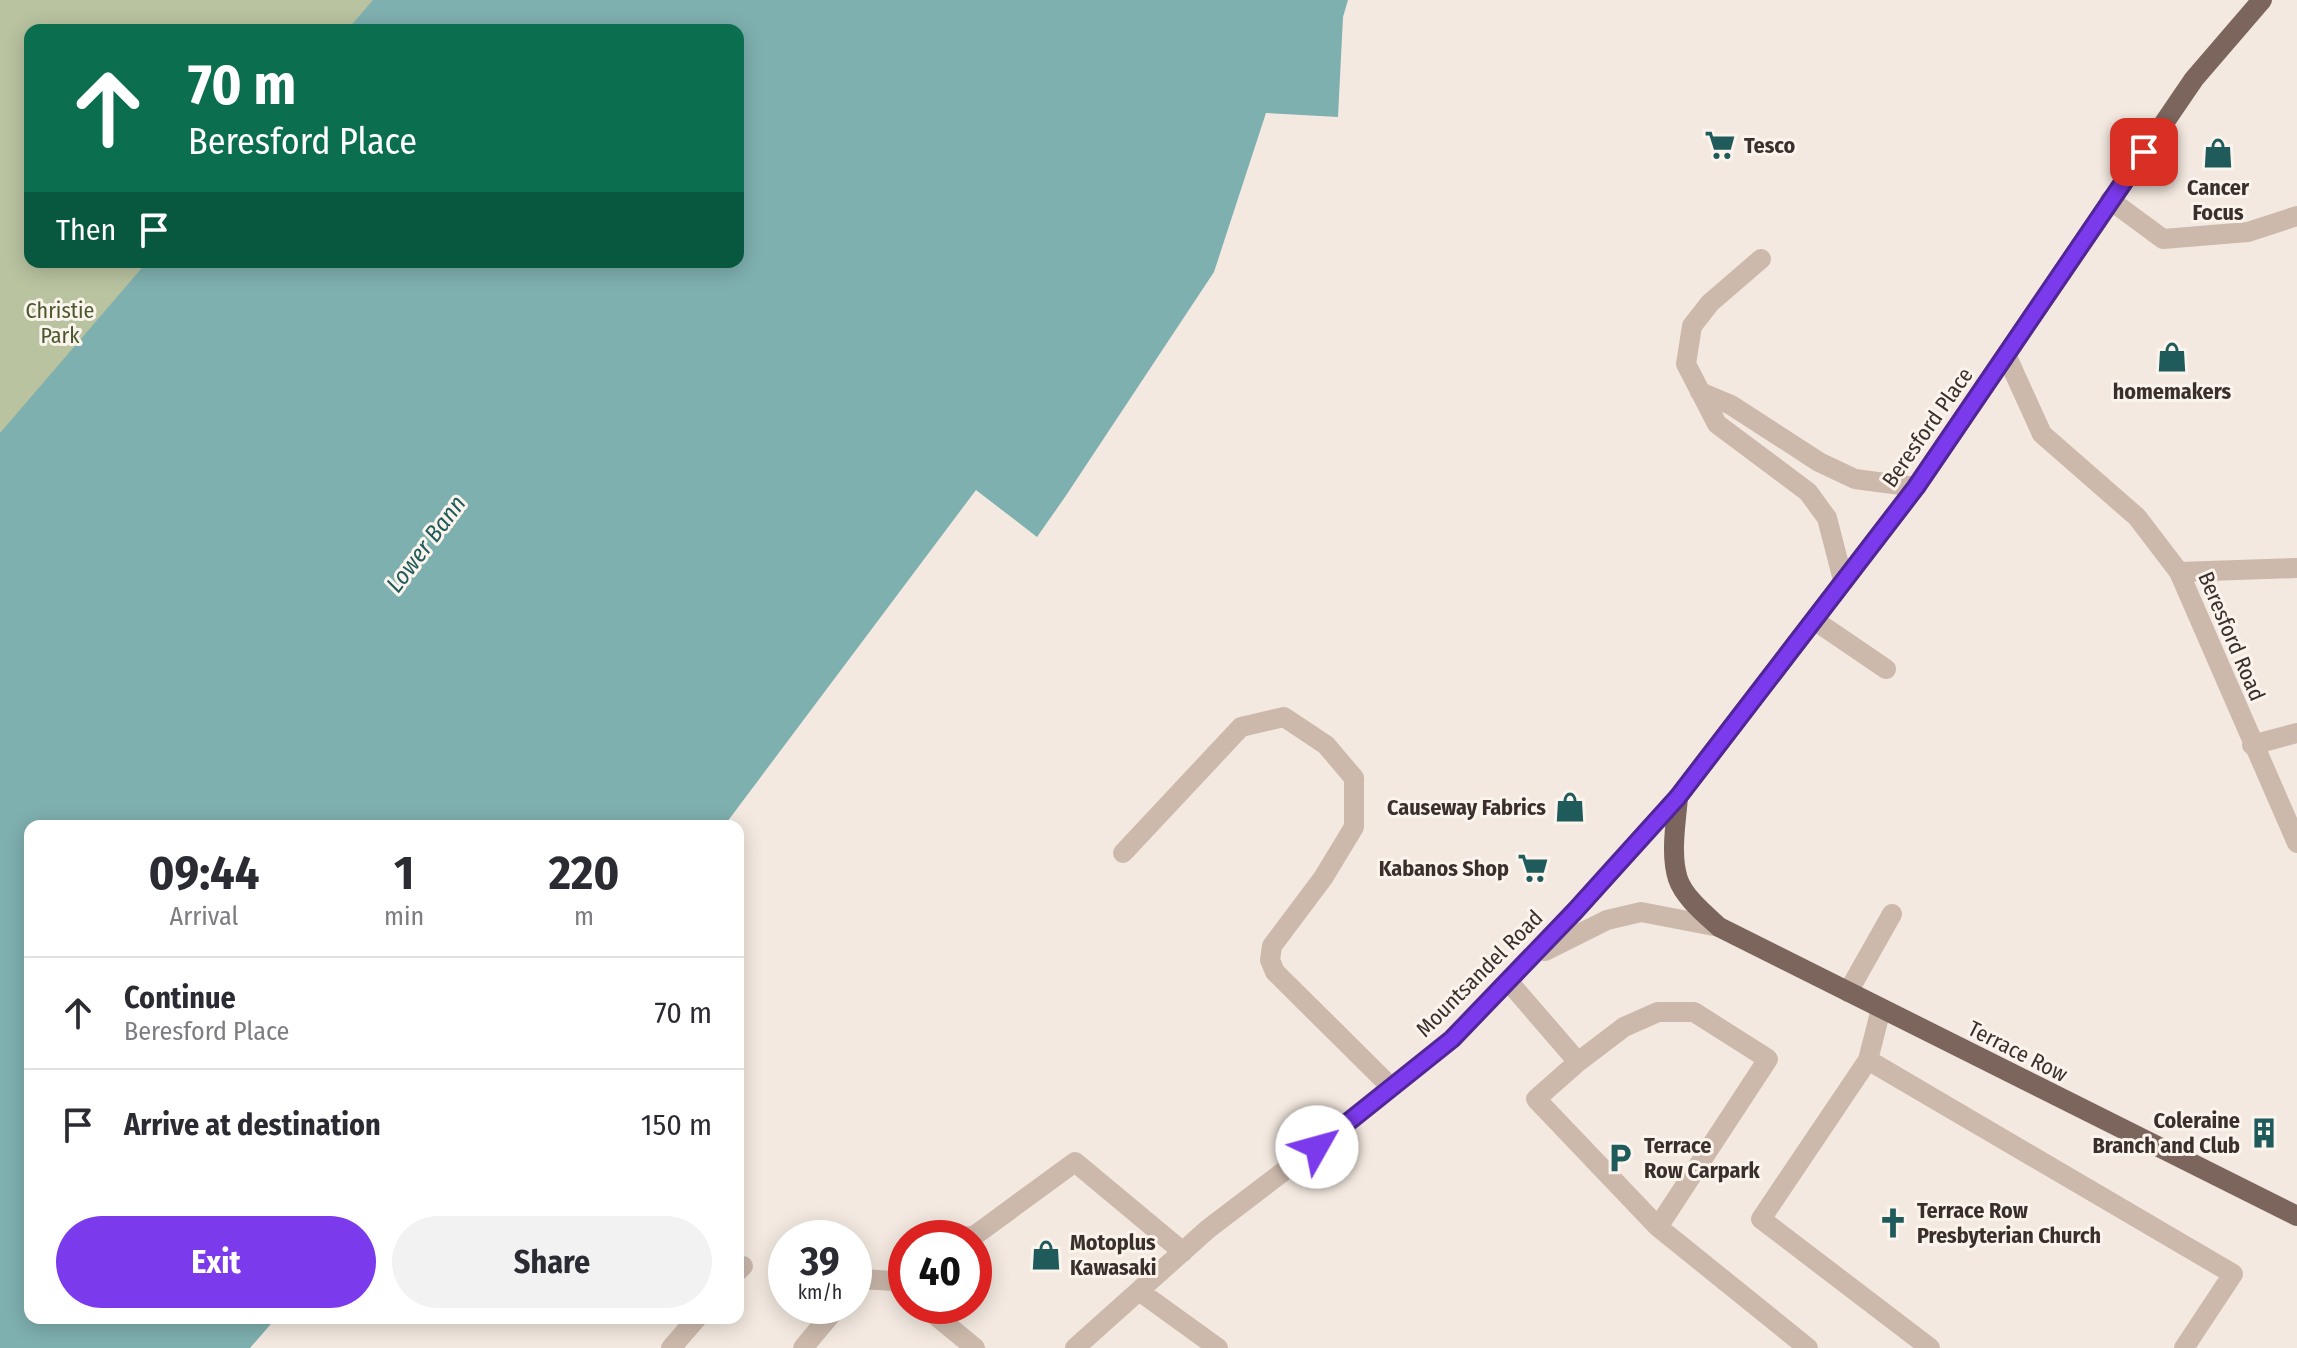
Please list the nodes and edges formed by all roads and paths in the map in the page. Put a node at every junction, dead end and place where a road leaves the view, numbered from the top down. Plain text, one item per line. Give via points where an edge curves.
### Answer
1 (2262, 0) edge
2 (2110, 200) junction
3 (2297, 216) edge
4 (1761, 259) dead end
5 (2007, 357) junction
6 (1700, 392) junction
7 (1916, 487) junction
8 (2297, 568) edge
9 (2179, 572) junction
10 (1843, 580) junction
11 (1814, 620) junction
12 (1886, 669) dead end
13 (2297, 733) edge
14 (2252, 745) junction
15 (1678, 797) junction
16 (2297, 843) edge
17 (1123, 853) dead end
18 (1614, 869) joint
19 (1892, 914) dead end
20 (1719, 927) junction
21 (1530, 958) junction
22 (1508, 981) junction
23 (1848, 992) junction
24 (1881, 1009) junction
25 (1868, 1060) junction
26 (1578, 1062) junction
27 (1391, 1087) junction
28 (2297, 1216) edge
29 (992, 1223) edge
30 (1658, 1227) junction
31 (1183, 1252) junction
32 (1139, 1291) junction
33 (692, 1324) edge
34 (823, 1324) edge
35 (946, 1324) edge
36 (671, 1348) edge
37 (803, 1348) edge
38 (975, 1348) edge
39 (1075, 1348) edge
40 (1218, 1348) edge
41 (1808, 1348) edge
42 (1930, 1348) edge
43 (2184, 1348) edge

1 - 2 main road, Beresford Place via 2194,79
2 - 3 street via 2163,239 2248,232
2 - 5 main road, Beresford Place
4 - 6 street via 1692,326 1686,364
5 - 7 main road, Beresford Place
5 - 9 street, Beresford Road via 2042,434 2137,517
6 - 7 street via 1855,479
6 - 10 street via 1717,424 1808,492 1827,518
7 - 10 main road, Beresford Place
8 - 9 street
9 - 14 street, Beresford Road
10 - 11 main road, Beresford Place
11 - 12 street
11 - 15 main road, Beresford Place
13 - 14 street
14 - 16 street, Beresford Road
15 - 18 street, Beresford Place
15 - 20 main road, Terrace Row via 1678,881
17 - 27 street via 1241,727 1284,717 1326,745 1354,778 1354,827 1272,946 1270,960 1275,972
18 - 21 street, Mountsandel Road
19 - 23 street
20 - 21 street, Terrace Row via 1641,912 1607,920
20 - 23 main road, Terrace Row
21 - 22 street, Mountsandel Road
22 - 26 street
22 - 27 street, Mountsandel Road via 1452,1039
23 - 24 main road, Terrace Row
24 - 25 street
24 - 28 main road, Terrace Row
25 - 42 street via 1761,1219
25 - 43 street via 2233,1274
26 - 30 street via 1536,1099
26 - 30 street via 1624,1027 1658,1012 1694,1012 1768,1059
27 - 31 street, Mountsandel Road
29 - 31 street via 1075,1162
30 - 41 street
31 - 32 street, Mountsandel Road
32 - 39 street, Mountsandel Road
32 - 40 street
33 - 36 street
34 - 37 street
35 - 38 street

